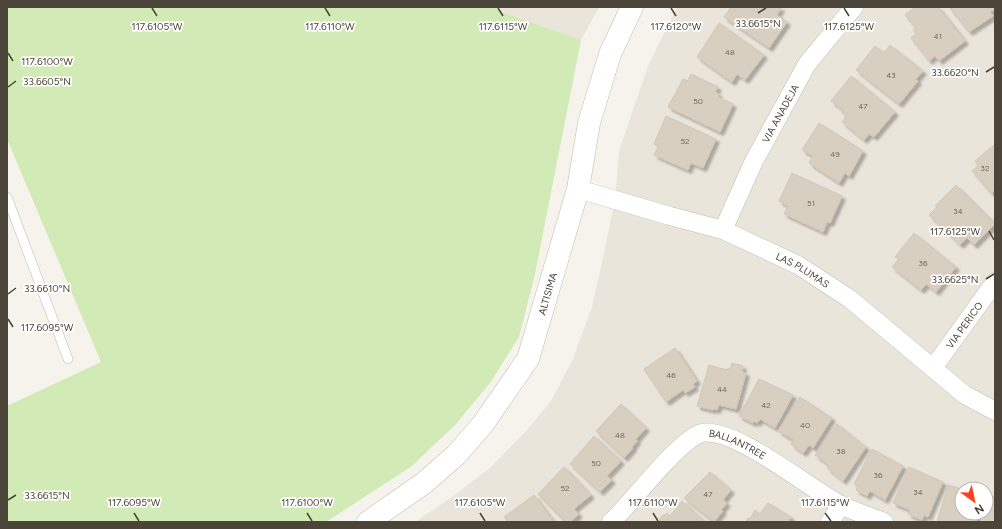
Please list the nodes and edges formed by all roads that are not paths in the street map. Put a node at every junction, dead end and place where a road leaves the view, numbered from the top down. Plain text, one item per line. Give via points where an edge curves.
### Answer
1 (632, 7) edge
2 (854, 7) edge
3 (578, 189) junction
4 (7, 197) edge
5 (723, 230) junction
6 (995, 282) edge
7 (68, 359) dead end
8 (933, 368) junction
9 (995, 411) edge
10 (841, 505) junction
11 (368, 522) edge
12 (611, 522) edge
13 (830, 522) edge
14 (884, 522) edge

1 - 3 street, ALTISIMA via 610,54 589,123
2 - 5 street, VIA ANADEJA via 808,64 754,161
3 - 5 street, LAS PLUMAS
3 - 11 street, ALTISIMA via 528,360 483,424 456,455 424,482
4 - 7 lane
5 - 8 street, LAS PLUMAS via 798,265 850,299
6 - 8 street, VIA PERICO
8 - 9 street, LAS PLUMAS via 965,394
10 - 12 street, BALLANTREE via 744,445 722,435 702,433 680,447
10 - 13 street
10 - 14 street, BALLANTREE

